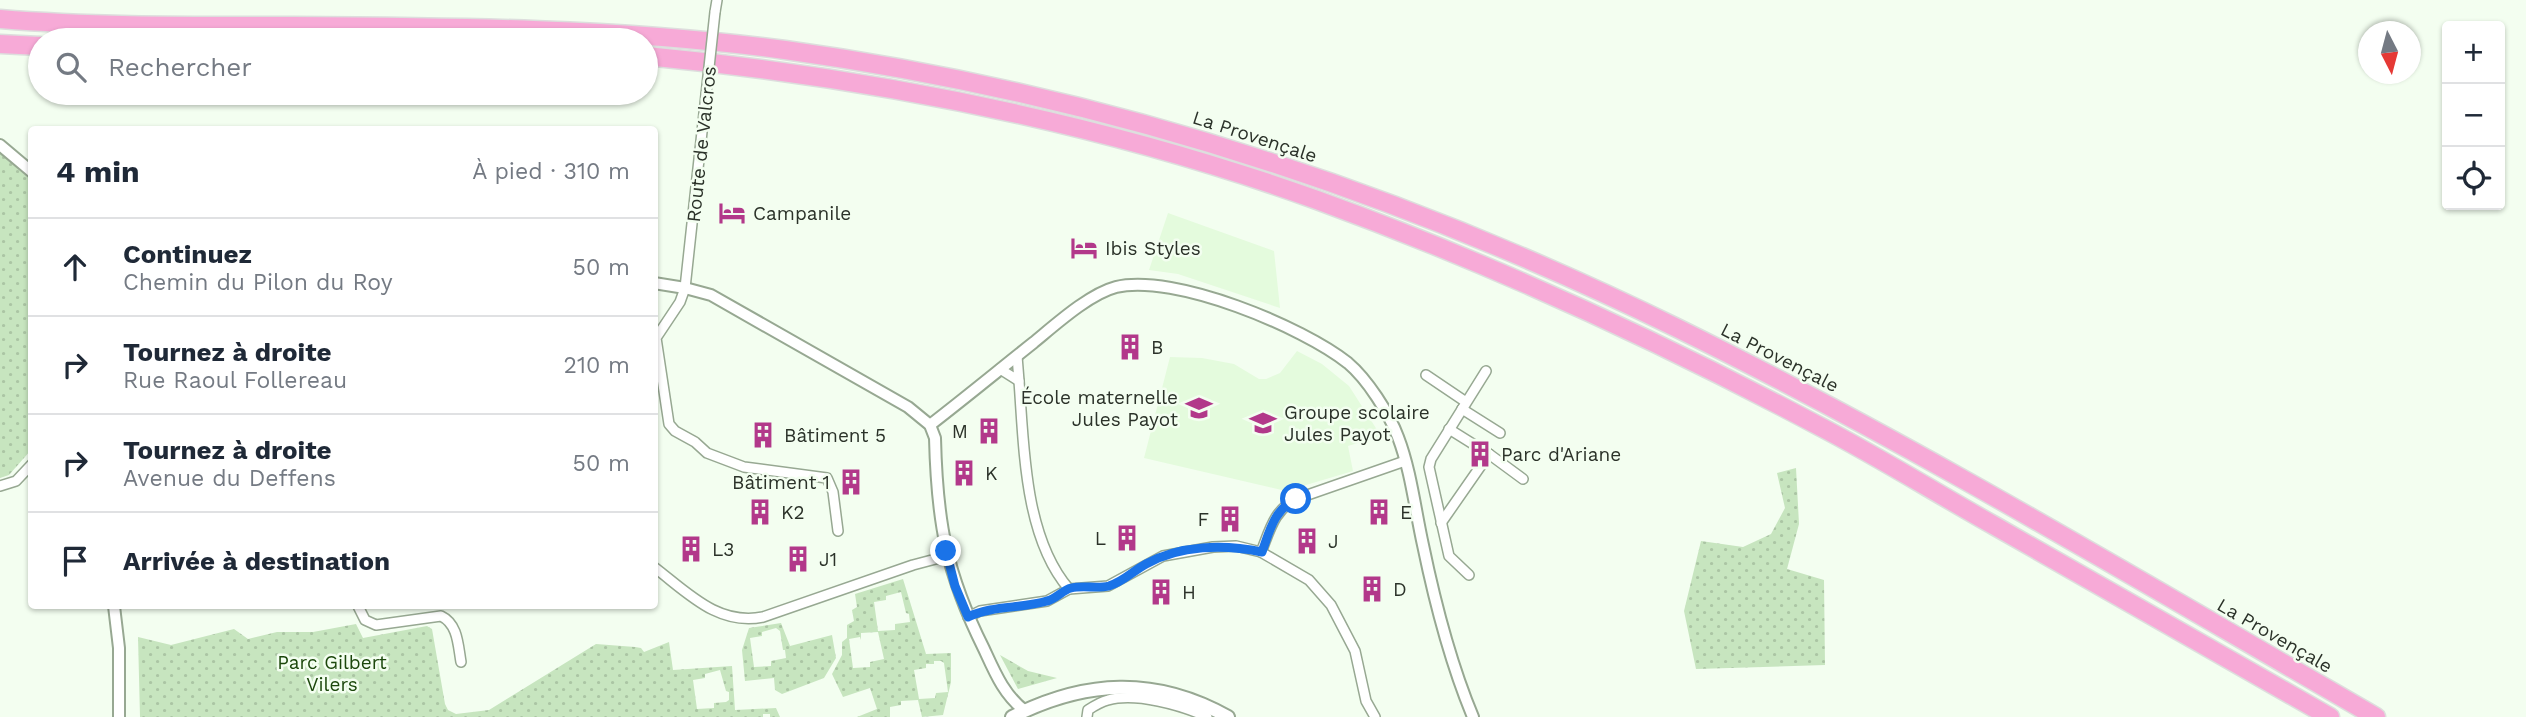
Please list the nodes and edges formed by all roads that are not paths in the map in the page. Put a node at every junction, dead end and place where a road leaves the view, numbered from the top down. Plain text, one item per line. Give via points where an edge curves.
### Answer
1 (717, 0) edge
2 (0, 19) edge
3 (380, 28) edge
4 (658, 37) edge
5 (0, 44) edge
6 (28, 45) edge
7 (0, 56) edge
8 (28, 56) edge
9 (658, 58) edge
10 (0, 145) edge
11 (28, 170) edge
12 (658, 285) edge
13 (685, 288) junction
14 (658, 335) edge
15 (658, 351) edge
16 (1017, 356) junction
17 (1000, 369) junction
18 (1486, 371) dead end
19 (1426, 375) dead end
20 (1019, 381) junction
21 (1464, 406) junction
22 (930, 425) junction
23 (1450, 429) junction
24 (1500, 433) dead end
25 (1489, 454) junction
26 (1405, 461) junction
27 (28, 468) edge
28 (1523, 479) dead end
29 (0, 486) edge
30 (1441, 523) junction
31 (838, 531) dead end
32 (1262, 552) junction
33 (947, 556) junction
34 (658, 570) edge
35 (1469, 575) dead end
36 (1069, 589) junction
37 (114, 609) edge
38 (360, 609) edge
39 (968, 617) junction
40 (461, 662) dead end
41 (1006, 693) junction
42 (1025, 711) junction
43 (1087, 714) edge
44 (119, 717) edge
45 (1006, 717) edge
46 (1012, 717) edge
47 (1207, 717) edge
48 (1228, 717) edge
49 (1375, 717) edge
50 (1473, 717) edge
51 (2330, 717) edge
52 (2376, 717) edge

1 - 13 street, Route de Valcros, bridge
2 - 3 highway, La Provençale via 142,26
4 - 52 highway, La Provençale via 810,54 1043,97 1196,138 1446,226 1673,326 1841,412
5 - 6 highway
7 - 8 highway
9 - 51 highway via 868,83 962,101 1181,156 1410,235 1583,309 1824,428
10 - 11 street
12 - 13 street
13 - 14 street
13 - 22 street via 746,314 908,407
15 - 31 street via 669,424 675,431 707,453 744,467 827,478
16 - 17 street
16 - 20 street
16 - 26 street via 1076,309 1114,288 1151,286 1192,293 1296,330 1349,364 1366,381 1397,434
17 - 20 street
17 - 22 street
18 - 21 street
19 - 21 street
20 - 36 street via 1025,458 1037,524 1055,572
21 - 23 street
21 - 24 street
22 - 33 street
23 - 25 street
23 - 30 street via 1429,467
25 - 28 street
25 - 30 street
26 - 32 street via 1283,505
26 - 50 street via 1432,585 1458,681
27 - 29 street via 16,481
30 - 35 street via 1449,556
32 - 36 street via 1213,547 1163,556 1108,586
32 - 49 street via 1309,580 1331,605 1355,651 1366,701
33 - 34 street via 750,619 722,616
33 - 39 street
36 - 39 street via 1047,601
37 - 44 street
38 - 40 street via 365,620 376,625 441,616 448,619
39 - 41 street
41 - 42 street
41 - 45 street
42 - 46 main road
42 - 48 main road via 1076,692 1128,688 1182,698
43 - 47 street via 1110,699 1124,698 1182,707

